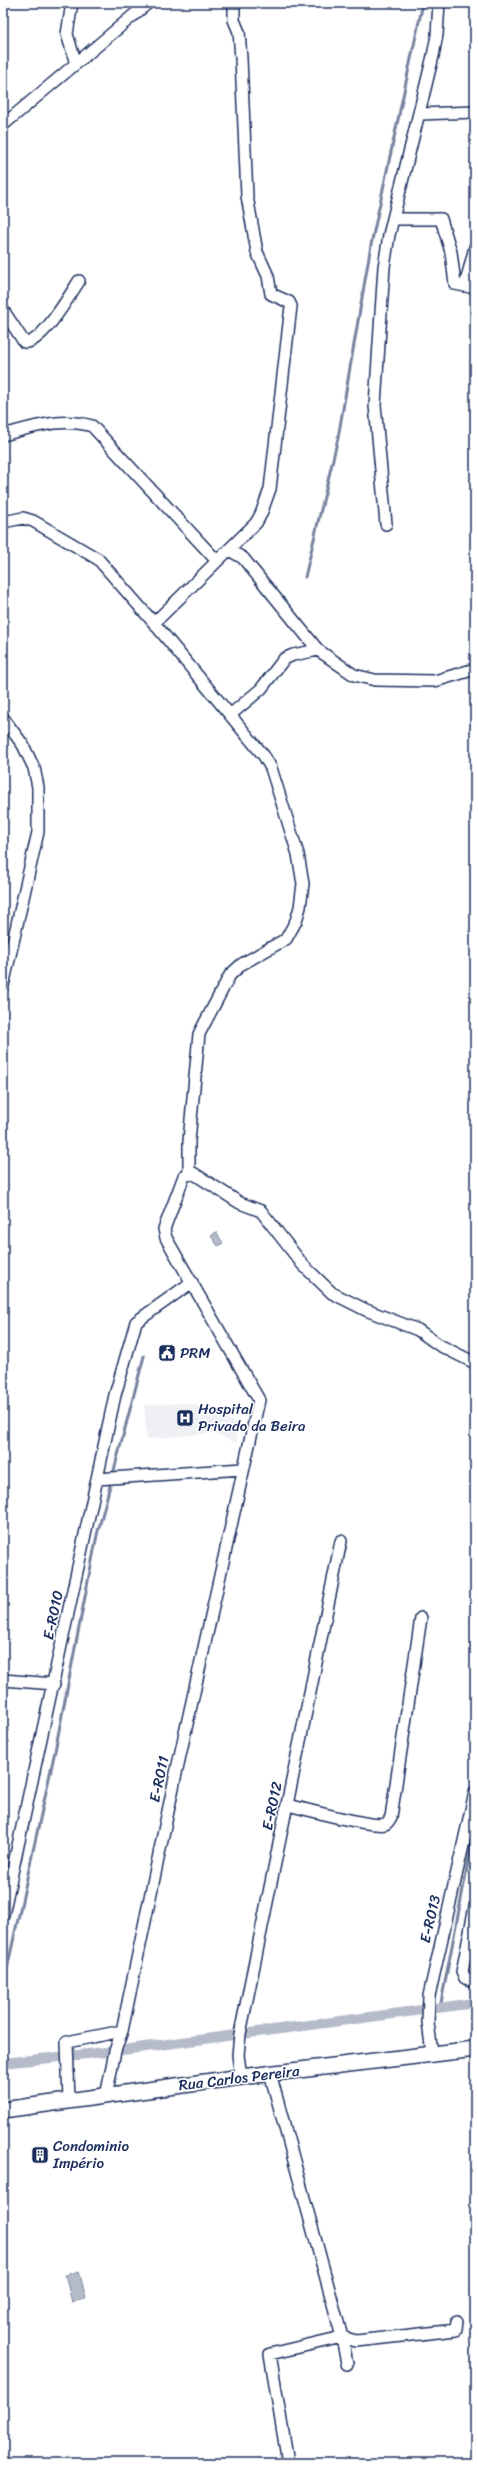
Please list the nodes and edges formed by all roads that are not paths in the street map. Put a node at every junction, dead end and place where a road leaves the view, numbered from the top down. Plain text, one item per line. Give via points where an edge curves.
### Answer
1 (72, 3) edge
2 (148, 3) edge
3 (234, 3) edge
4 (439, 3) edge
5 (76, 64) junction
6 (475, 112) edge
7 (420, 114) junction
8 (3, 125) edge
9 (394, 219) junction
10 (475, 247) edge
11 (79, 281) dead end
12 (470, 287) edge
13 (3, 310) edge
14 (3, 435) edge
15 (3, 522) edge
16 (386, 524) dead end
17 (238, 538) junction
18 (229, 550) junction
19 (243, 558) junction
20 (217, 561) junction
21 (154, 623) junction
22 (318, 650) junction
23 (475, 669) edge
24 (230, 715) junction
25 (3, 718) edge
26 (3, 984) edge
27 (189, 1173) junction
28 (192, 1282) junction
29 (475, 1363) edge
30 (242, 1469) junction
31 (97, 1479) junction
32 (341, 1541) dead end
33 (421, 1618) dead end
34 (3, 1680) edge
35 (54, 1684) junction
36 (475, 1792) edge
37 (288, 1805) junction
38 (475, 1906) edge
39 (3, 1915) edge
40 (475, 1981) edge
41 (122, 2031) junction
42 (475, 2049) edge
43 (432, 2054) junction
44 (270, 2073) junction
45 (241, 2077) junction
46 (106, 2096) junction
47 (69, 2101) junction
48 (3, 2110) edge
49 (457, 2321) dead end
50 (342, 2337) junction
51 (347, 2364) dead end
52 (288, 2463) edge

1 - 5 street via 67,34
2 - 5 street
3 - 17 street via 234,20 239,32 242,58 247,196 257,252 268,276 271,294 289,302 291,306 270,489 258,519
4 - 7 street via 437,36
5 - 8 street
6 - 7 street
7 - 9 street
9 - 12 street via 441,219 451,252 455,284
9 - 16 street via 384,267 375,405
10 - 12 street
11 - 13 street via 41,335 33,342 24,342 19,337
14 - 20 street via 52,422 92,426
15 - 21 street via 24,518 33,521 98,560
17 - 18 street
17 - 19 street
18 - 19 street
18 - 20 street
19 - 22 street
20 - 21 street
21 - 24 street
22 - 23 street via 354,676 374,680 435,681
22 - 24 street via 284,659 261,689
24 - 27 street via 271,768 298,854 303,884 296,921 286,939 242,964 230,975 199,1034 189,1141
25 - 26 street via 23,745 34,768 38,787 38,832
27 - 28 street, E-R011 via 184,1176 164,1229 166,1238
27 - 29 street via 240,1203 261,1211 303,1265 332,1293 366,1310 418,1330 439,1345
28 - 30 street, E-R011 via 259,1400
28 - 31 street, E-R010 via 136,1322
30 - 31 street
30 - 41 street, E-R011
31 - 35 street, E-R010
32 - 37 street, E-R012
33 - 37 street via 391,1817 388,1822 384,1825 370,1823
34 - 35 street
35 - 39 street, E-R010
36 - 43 street, E-R013 via 429,1996 428,2022
37 - 45 street, E-R012 via 240,2034 238,2055
38 - 40 street via 462,1972 465,1978
41 - 46 street, E-R011 via 115,2051
41 - 47 street via 67,2042
42 - 43 street, Rua Carlos Pereira
43 - 44 street, Rua Carlos Pereira
44 - 45 street, Rua Carlos Pereira
44 - 50 street
45 - 46 street, Rua Carlos Pereira
46 - 47 street, Rua Carlos Pereira
47 - 48 street, Rua Carlos Pereira
49 - 50 street via 456,2330 356,2341
50 - 51 street
50 - 52 street via 270,2354

